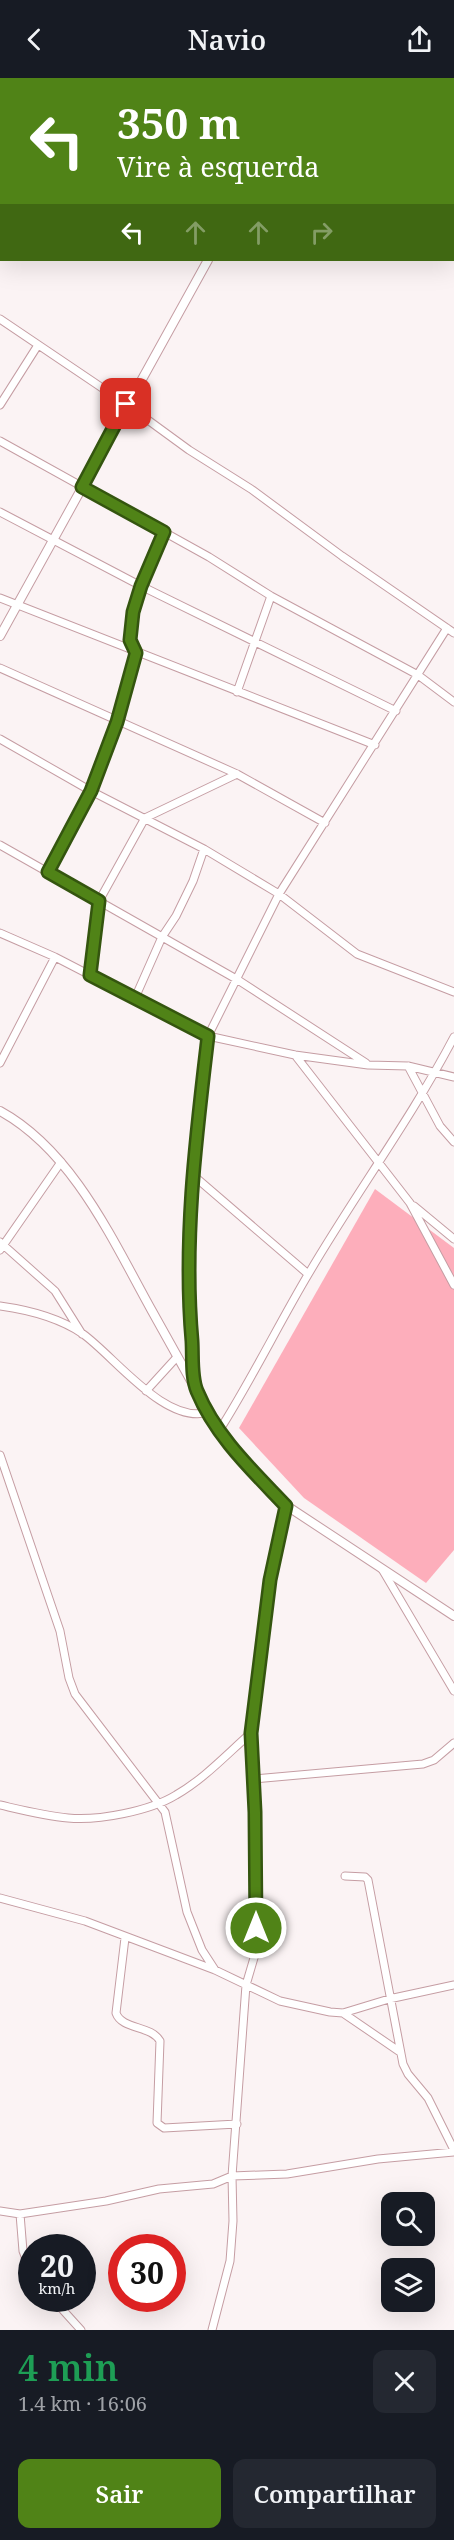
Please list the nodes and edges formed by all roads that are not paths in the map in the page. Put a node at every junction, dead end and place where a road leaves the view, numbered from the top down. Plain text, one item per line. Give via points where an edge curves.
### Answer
1 (207, 261) edge
2 (0, 319) edge
3 (38, 345) junction
4 (126, 404) junction
5 (0, 405) edge
6 (0, 441) edge
7 (82, 487) junction
8 (0, 512) edge
9 (164, 532) junction
10 (53, 541) junction
11 (141, 586) junction
12 (272, 596) junction
13 (0, 598) edge
14 (17, 606) junction
15 (451, 630) edge
16 (0, 636) edge
17 (254, 642) junction
18 (136, 653) junction
19 (0, 668) edge
20 (418, 675) junction
21 (237, 692) junction
22 (454, 702) edge
23 (396, 711) junction
24 (117, 722) junction
25 (0, 739) edge
26 (375, 745) junction
27 (237, 774) junction
28 (91, 791) junction
29 (145, 818) junction
30 (325, 823) junction
31 (0, 845) edge
32 (204, 849) junction
33 (48, 872) junction
34 (279, 894) junction
35 (99, 901) junction
36 (0, 933) edge
37 (162, 937) junction
38 (55, 957) junction
39 (90, 975) junction
40 (238, 980) junction
41 (454, 992) edge
42 (135, 998) junction
43 (208, 1036) junction
44 (454, 1037) edge
45 (2, 1053) edge
46 (295, 1055) junction
47 (0, 1063) edge
48 (368, 1065) junction
49 (408, 1066) junction
50 (435, 1072) junction
51 (454, 1077) edge
52 (423, 1091) junction
53 (0, 1111) edge
54 (454, 1142) edge
55 (61, 1162) junction
56 (377, 1163) junction
57 (194, 1176) junction
58 (410, 1203) junction
59 (454, 1239) edge
60 (1, 1245) edge
61 (308, 1274) junction
62 (454, 1285) edge
63 (0, 1306) edge
64 (82, 1334) junction
65 (177, 1357) junction
66 (196, 1389) junction
67 (146, 1391) junction
68 (208, 1412) junction
69 (219, 1431) junction
70 (0, 1455) edge
71 (286, 1506) junction
72 (382, 1569) junction
73 (454, 1616) edge
74 (454, 1691) edge
75 (251, 1733) junction
76 (454, 1743) edge
77 (253, 1779) junction
78 (159, 1803) junction
79 (0, 1805) edge
80 (345, 1876) dead end
81 (0, 1898) edge
82 (125, 1938) junction
83 (215, 1970) junction
84 (454, 1984) edge
85 (246, 1985) junction
86 (389, 1999) junction
87 (343, 2013) junction
88 (400, 2052) junction
89 (237, 2124) junction
90 (454, 2151) edge
91 (232, 2176) junction
92 (0, 2211) edge
93 (20, 2214) junction
94 (22, 2234) edge
95 (65, 2312) edge
96 (81, 2330) edge
97 (212, 2330) edge

1 - 4 street
2 - 3 street
3 - 4 street
3 - 5 street
4 - 7 street
4 - 15 street
6 - 7 street
7 - 9 street
7 - 10 street
8 - 10 street
9 - 11 street
9 - 12 street
10 - 11 street
10 - 14 street
11 - 17 street
11 - 18 street via 129,629
12 - 17 street
12 - 20 street
13 - 14 street
14 - 16 street
14 - 18 street
15 - 20 street
17 - 21 street
17 - 23 street
18 - 21 street
18 - 24 street
19 - 24 street
20 - 22 street
20 - 23 street
21 - 26 street
23 - 26 street
24 - 27 street
24 - 28 street
25 - 28 street
26 - 30 street
27 - 29 street
27 - 30 street
28 - 29 street
28 - 33 street
29 - 32 street
29 - 35 street
30 - 34 street
31 - 33 street
32 - 34 street
32 - 37 street via 194,881
33 - 35 street
34 - 40 street
34 - 41 street via 357,954
35 - 37 street
35 - 39 street
36 - 38 street
37 - 40 street
37 - 42 street
38 - 39 street
38 - 45 street
39 - 42 street
40 - 43 street
40 - 48 street
42 - 43 street
43 - 46 street
43 - 57 street
44 - 50 street
45 - 47 street
46 - 48 street
46 - 56 street
48 - 49 street
49 - 50 street
49 - 52 street
50 - 51 street
50 - 52 street
52 - 54 street via 440,1126
52 - 56 street
53 - 55 street via 32,1132
55 - 60 street
55 - 65 street via 98,1216
56 - 58 street
56 - 61 street
57 - 61 street
57 - 66 street via 189,1314
58 - 59 street
58 - 62 street
60 - 64 street via 55,1292
61 - 69 street
63 - 64 street via 41,1314
64 - 67 street
65 - 66 street
65 - 67 street
66 - 68 street
67 - 68 street via 183,1413
68 - 69 street
69 - 71 street
70 - 78 street via 60,1630 75,1694
71 - 72 street
71 - 75 street via 270,1580
72 - 73 street
72 - 74 street
75 - 77 street
75 - 78 street via 197,1780
76 - 77 street via 423,1764
77 - 85 street via 256,1950
78 - 79 street via 109,1816 69,1818
78 - 83 street via 169,1825 187,1912 202,1950
80 - 86 street via 368,1880
81 - 82 street via 85,1922
82 - 83 street
82 - 89 street via 116,2013 122,2021 160,2041 157,2123 164,2128
83 - 85 street
84 - 86 street
85 - 87 street via 280,2001
85 - 89 street
86 - 87 street
86 - 88 street
87 - 88 street
88 - 90 street via 408,2074 428,2098
89 - 91 street
90 - 91 street via 287,2174
91 - 93 street via 213,2184 159,2189
91 - 97 street via 230,2261
92 - 93 street
93 - 94 street
95 - 96 street

